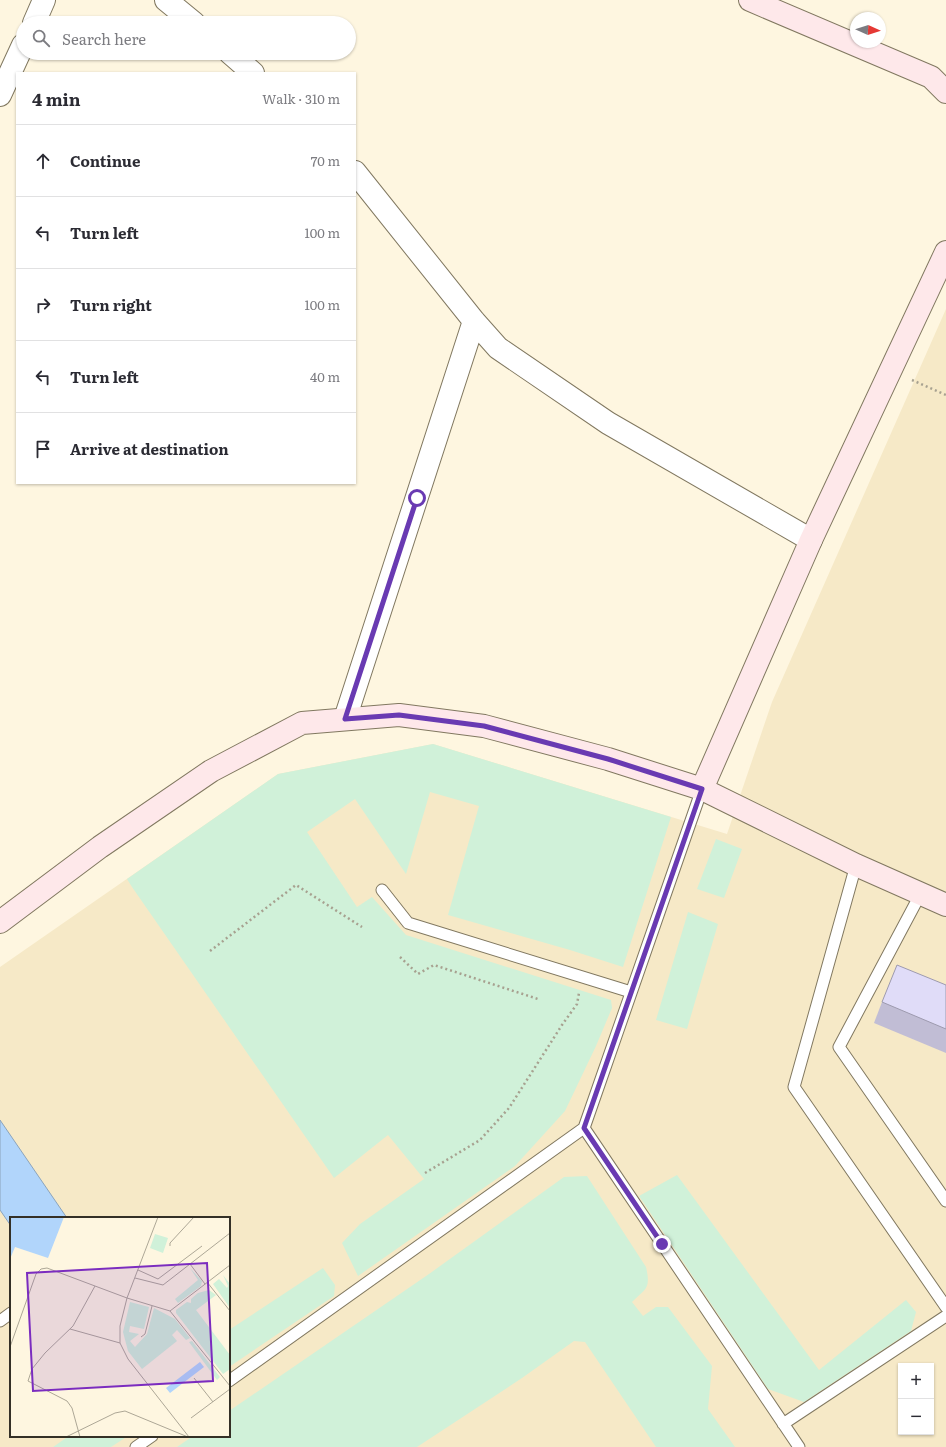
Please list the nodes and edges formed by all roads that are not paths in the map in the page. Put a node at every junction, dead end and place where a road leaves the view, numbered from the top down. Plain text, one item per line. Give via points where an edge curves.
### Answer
1 (44, 0) edge
2 (166, 0) edge
3 (750, 0) edge
4 (37, 16) edge
5 (185, 16) edge
6 (16, 60) edge
7 (238, 60) edge
8 (252, 72) edge
9 (946, 92) edge
10 (0, 94) edge
11 (356, 173) edge
12 (946, 252) edge
13 (474, 321) junction
14 (811, 540) junction
15 (345, 719) junction
16 (702, 789) junction
17 (856, 865) junction
18 (382, 890) dead end
19 (921, 894) junction
20 (946, 905) edge
21 (0, 922) edge
22 (631, 992) junction
23 (584, 1128) junction
24 (946, 1201) edge
25 (946, 1307) edge
26 (10, 1314) edge
27 (946, 1316) edge
28 (0, 1321) edge
29 (230, 1380) edge
30 (783, 1424) junction
31 (151, 1437) edge
32 (794, 1445) edge
33 (136, 1447) edge

1 - 4 street
2 - 5 street
3 - 9 street via 931,77
6 - 10 street
7 - 8 street
11 - 13 street
12 - 14 street
13 - 14 street via 498,348 608,423
13 - 15 street
14 - 16 street
15 - 16 street via 399,715 484,726 608,759
15 - 21 street via 302,723 212,771 100,847
16 - 17 street
16 - 22 lane
17 - 19 street
17 - 25 lane via 794,1087
18 - 22 lane via 408,923
19 - 20 street
19 - 24 lane via 839,1047
22 - 23 lane
23 - 29 lane
23 - 30 lane
26 - 28 lane
27 - 30 lane
30 - 32 lane
31 - 33 lane

